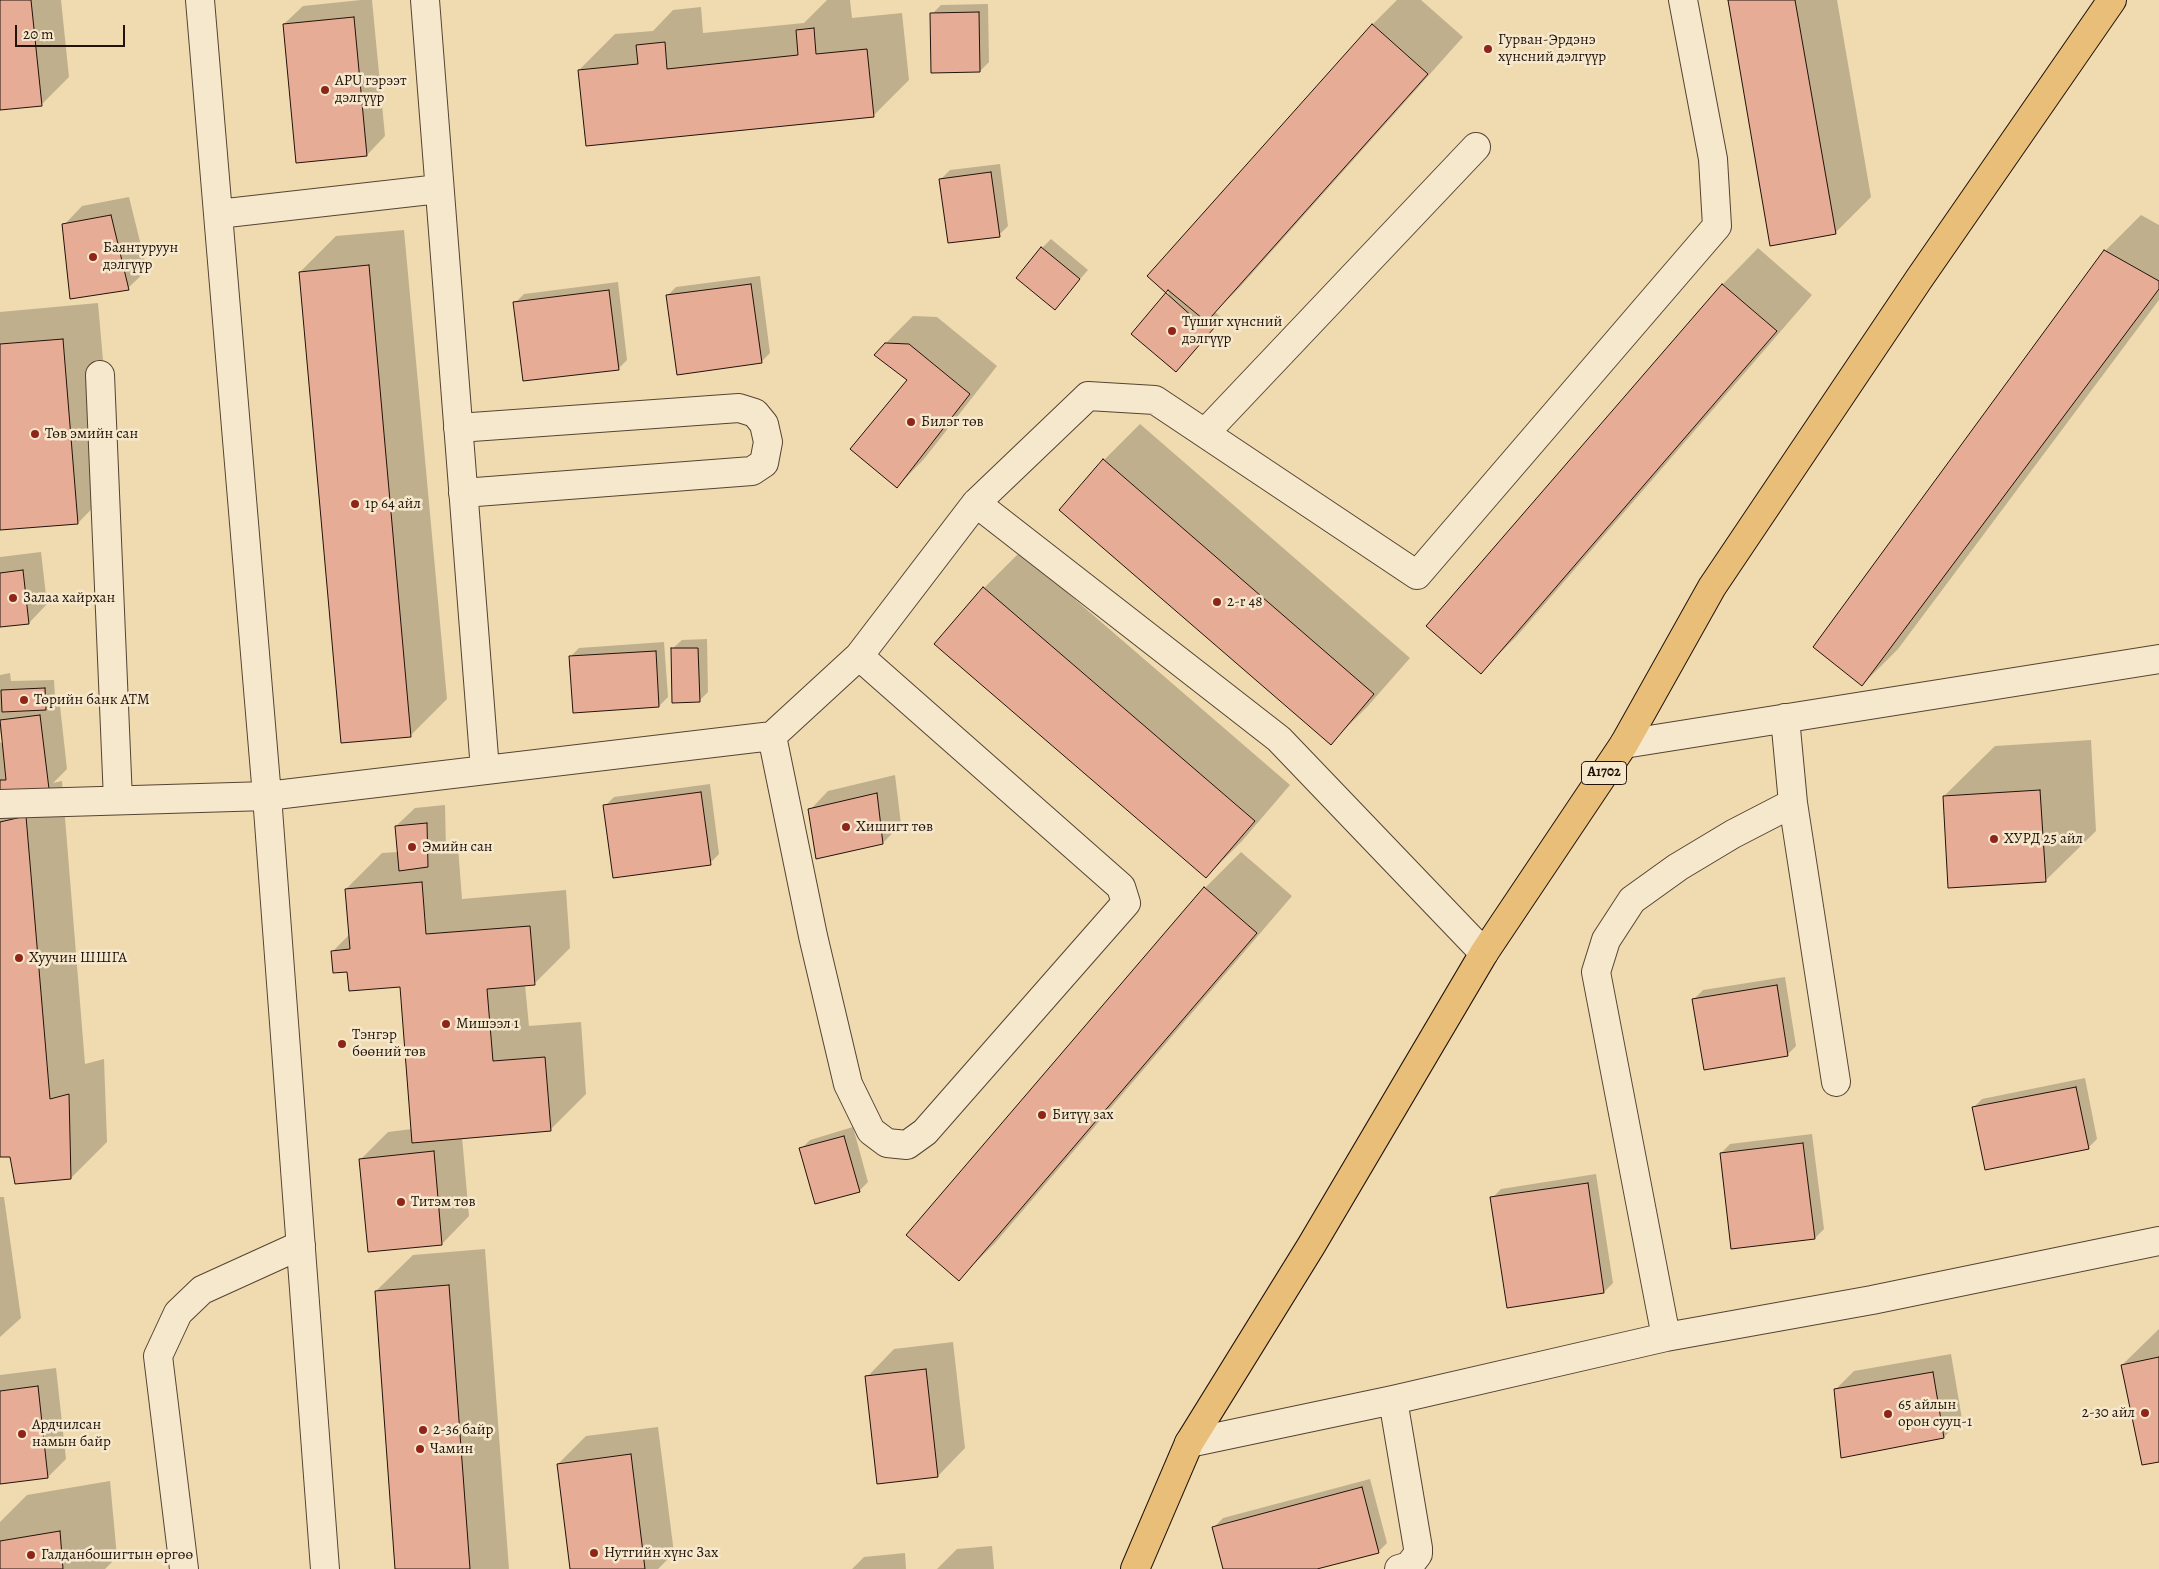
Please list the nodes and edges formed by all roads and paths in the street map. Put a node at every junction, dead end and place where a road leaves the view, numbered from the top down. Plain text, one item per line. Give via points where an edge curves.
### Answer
1 (200, 0) edge
2 (425, 0) edge
3 (1683, 0) edge
4 (2112, 0) edge
5 (1476, 147) dead end
6 (439, 189) junction
7 (218, 214) junction
8 (100, 375) dead end
9 (458, 428) junction
10 (1205, 433) junction
11 (463, 493) junction
12 (976, 503) junction
13 (859, 656) junction
14 (2159, 659) edge
15 (1785, 718) junction
16 (772, 736) junction
17 (1624, 744) junction
18 (485, 770) junction
19 (267, 796) junction
20 (118, 800) junction
21 (1793, 803) junction
22 (0, 804) edge
23 (1484, 952) junction
24 (1836, 1082) dead end
25 (2159, 1241) edge
26 (301, 1245) junction
27 (1666, 1337) junction
28 (1393, 1400) junction
29 (1189, 1443) junction
30 (184, 1569) edge
31 (325, 1569) edge
32 (1135, 1569) edge
33 (1399, 1569) edge

1 - 7 street
2 - 6 street
3 - 10 street via 1713,159 1717,226 1417,574
4 - 17 highway, A1702 via 1712,587
5 - 10 street
6 - 7 street
6 - 9 street
7 - 19 street
8 - 20 street
9 - 11 street
9 - 11 street via 739,408 755,413 764,424 768,442 764,462 752,471
10 - 12 street via 1155,400 1088,396
11 - 18 street
12 - 13 street
12 - 23 street via 1280,738
13 - 16 street
13 - 16 street via 1121,887 1126,903 926,1132 907,1146 888,1143 871,1131 848,1084
14 - 15 street
15 - 17 street
15 - 21 street
16 - 18 street
17 - 23 highway, A1702
18 - 19 street
19 - 20 street
19 - 26 street
20 - 22 street
21 - 24 street
21 - 27 street via 1732,834 1632,900 1606,940 1596,972
23 - 29 highway, A1702 via 1311,1246
25 - 27 street via 1872,1300
26 - 30 street via 202,1290 178,1313 158,1356
26 - 31 street
27 - 28 street
28 - 29 street
28 - 33 street via 1418,1554 1409,1566
29 - 32 highway, A1702

